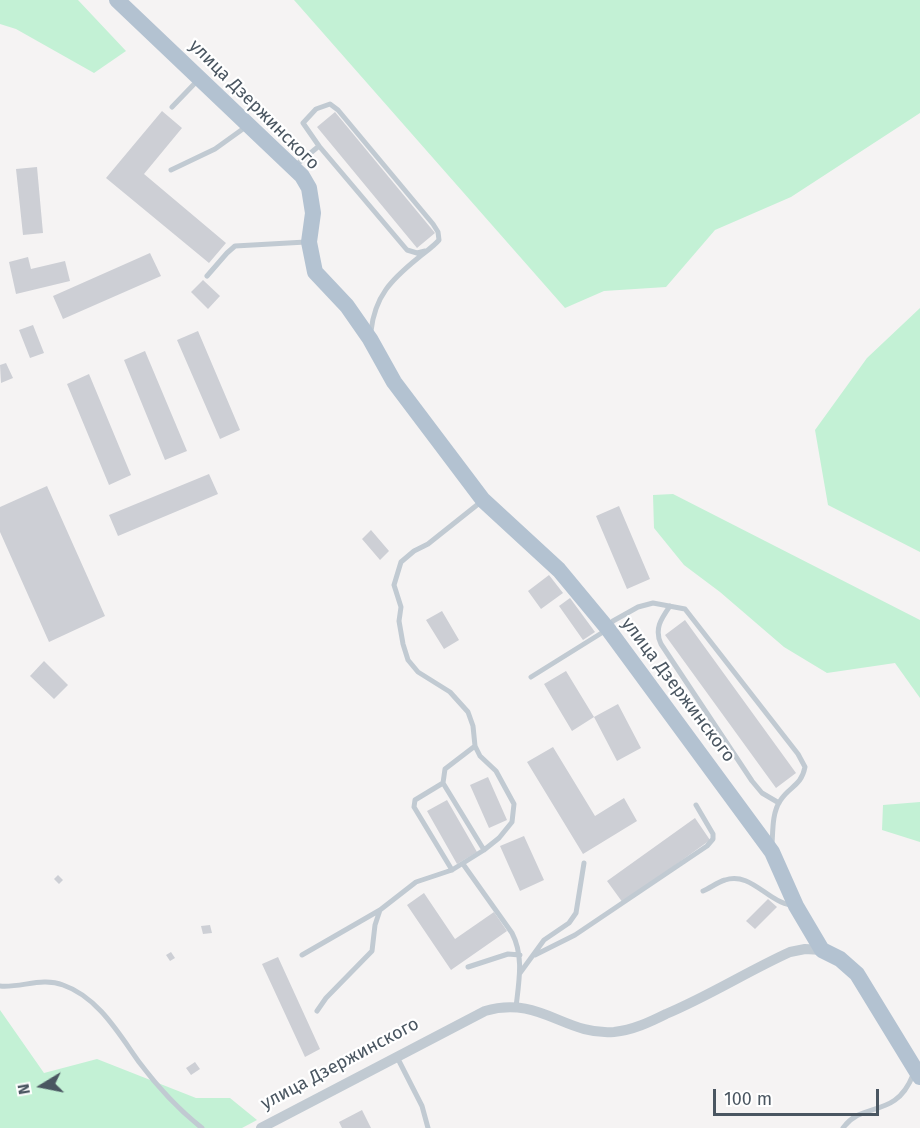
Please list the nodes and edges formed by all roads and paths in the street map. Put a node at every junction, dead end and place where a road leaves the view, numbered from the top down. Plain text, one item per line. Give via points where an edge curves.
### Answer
1 (117, 0) edge
2 (200, 78) junction
3 (172, 107) dead end
4 (247, 125) junction
5 (319, 146) junction
6 (294, 168) junction
7 (171, 170) dead end
8 (309, 242) junction
9 (427, 251) junction
10 (207, 276) dead end
11 (370, 339) junction
12 (483, 500) junction
13 (670, 606) junction
14 (608, 629) junction
15 (531, 677) dead end
16 (475, 746) junction
17 (443, 783) junction
18 (778, 803) junction
19 (696, 805) dead end
20 (484, 850) junction
21 (772, 852) junction
22 (584, 863) dead end
23 (463, 864) junction
24 (452, 870) junction
25 (703, 891) dead end
26 (796, 906) junction
27 (380, 910) junction
28 (822, 950) junction
29 (302, 955) dead end
30 (520, 955) junction
31 (535, 955) junction
32 (468, 967) dead end
33 (520, 973) junction
34 (0, 986) edge
35 (516, 1007) junction
36 (317, 1011) dead end
37 (396, 1056) junction
38 (918, 1072) edge
39 (202, 1128) edge
40 (261, 1128) edge
41 (429, 1128) edge
42 (843, 1128) edge

1 - 2 main road, улица Дзержинского
2 - 3 lane
2 - 4 main road, улица Дзержинского
4 - 6 main road, улица Дзержинского
4 - 7 lane via 215,149
5 - 6 lane
5 - 9 lane via 407,250
5 - 9 lane via 303,123 315,109 330,104 433,224 439,240
6 - 8 main road, улица Дзержинского via 309,188 313,213
8 - 10 lane via 235,246
8 - 11 main road, улица Дзержинского via 315,272 347,306
9 - 11 lane via 387,287 375,308
11 - 12 main road, улица Дзержинского via 394,382
12 - 14 main road, улица Дзержинского via 559,570
12 - 16 lane via 401,562 394,585 408,660 418,672 450,692 468,712
13 - 14 lane via 653,603 638,607 613,621
13 - 18 lane via 657,631 661,644 753,782 762,794
13 - 18 lane via 685,609 691,615 798,754 805,767 803,777
14 - 15 lane
14 - 21 main road, улица Дзержинского
16 - 17 lane via 445,769
16 - 20 lane via 496,771 514,804 512,822
17 - 20 lane
17 - 24 lane via 415,800 414,807
18 - 21 lane
19 - 31 lane via 713,834 707,846 575,935
20 - 23 lane
21 - 26 main road, улица Дзержинского
22 - 31 lane via 576,913 544,940
23 - 24 lane
23 - 30 lane via 512,933
24 - 27 lane via 416,882
25 - 26 lane via 735,878 745,880 779,902
26 - 28 main road, улица Дзержинского
27 - 29 lane
27 - 36 lane via 372,951
28 - 35 street, улица Дзержинского via 790,952 683,1007 627,1030 588,1030
28 - 38 main road via 857,974
30 - 32 lane via 508,954
30 - 33 lane
31 - 33 lane
33 - 35 lane
34 - 39 lane via 53,982 74,990 102,1012 157,1083
35 - 37 street, улица Дзержинского via 485,1011
37 - 40 street, улица Дзержинского
37 - 41 lane
38 - 42 lane via 897,1101 848,1120

